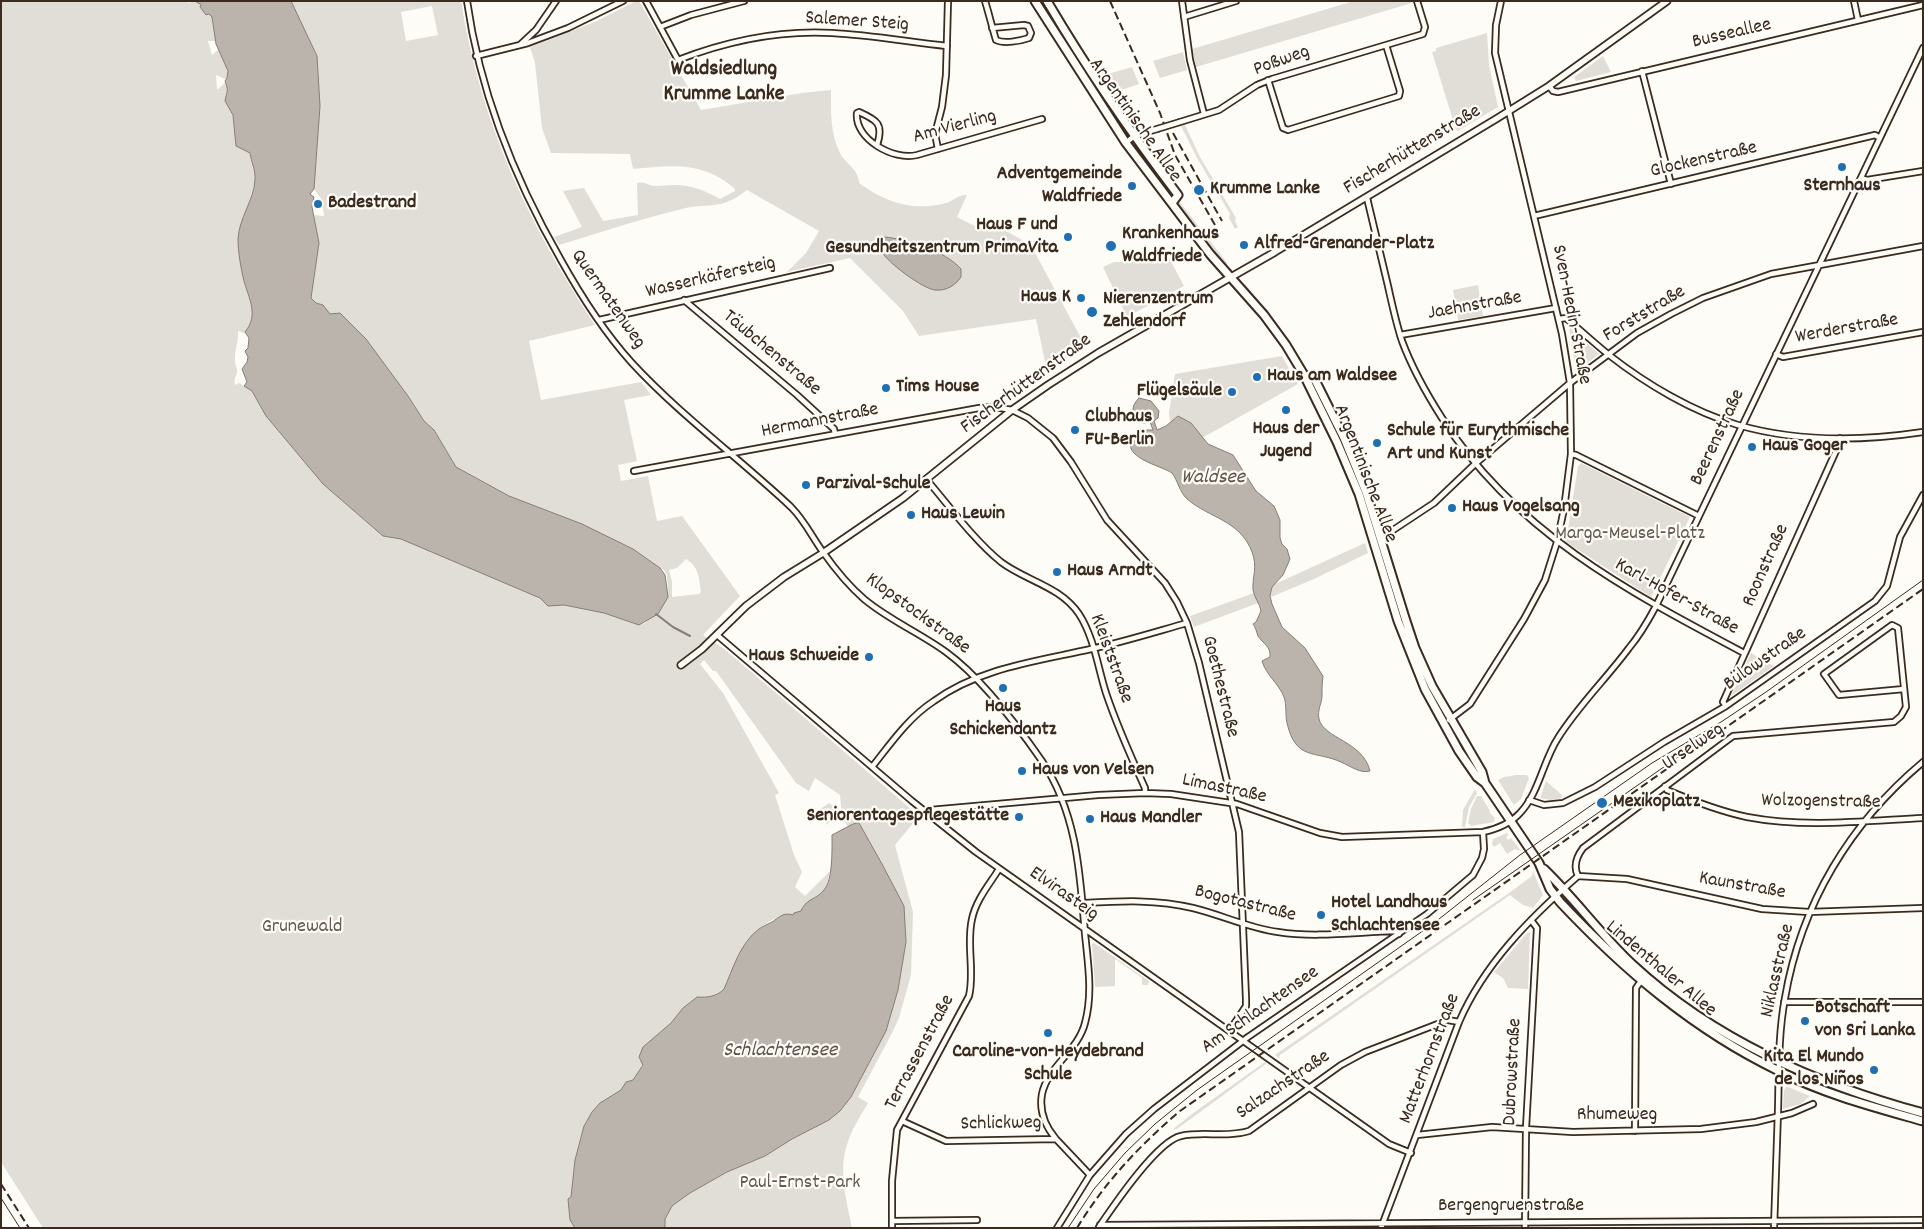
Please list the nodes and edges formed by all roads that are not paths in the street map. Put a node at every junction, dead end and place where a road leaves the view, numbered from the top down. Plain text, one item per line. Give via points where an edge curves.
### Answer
1 (466, 1) edge
2 (556, 1) edge
3 (623, 1) edge
4 (646, 1) edge
5 (744, 1) edge
6 (948, 1) edge
7 (985, 1) edge
8 (1035, 1) edge
9 (1047, 1) edge
10 (1182, 1) edge
11 (1236, 1) edge
12 (1417, 1) edge
13 (1502, 1) edge
14 (1668, 1) edge
15 (1854, 1) edge
16 (1923, 5) edge
17 (1184, 17) junction
18 (1858, 20) junction
19 (660, 27) junction
20 (992, 28) junction
21 (520, 45) junction
22 (1386, 45) junction
23 (947, 46) junction
24 (1923, 48) edge
25 (476, 56) junction
26 (1642, 71) junction
27 (1268, 80) junction
28 (1549, 86) junction
29 (1508, 112) junction
30 (1204, 114) junction
31 (1042, 119) dead end
32 (1134, 136) junction
33 (1880, 138) junction
34 (1126, 143) junction
35 (877, 145) junction
36 (938, 149) junction
37 (1923, 171) edge
38 (1861, 178) junction
39 (1671, 184) junction
40 (1367, 198) junction
41 (1172, 203) junction
42 (1534, 216) junction
43 (1923, 246) edge
44 (1819, 264) junction
45 (830, 268) dead end
46 (1230, 277) junction
47 (684, 300) junction
48 (1556, 308) junction
49 (1559, 319) junction
50 (599, 320) junction
51 (1923, 332) edge
52 (1400, 335) junction
53 (1608, 354) junction
54 (1776, 354) junction
55 (1304, 375) junction
56 (1570, 383) junction
57 (1012, 410) junction
58 (1741, 426) junction
59 (1923, 432) edge
60 (835, 434) junction
61 (1840, 438) junction
62 (731, 454) junction
63 (1571, 454) junction
64 (1475, 464) junction
65 (634, 472) dead end
66 (927, 480) junction
67 (1923, 495) edge
68 (1699, 516) junction
69 (1381, 538) junction
70 (1557, 542) junction
71 (823, 553) junction
72 (1656, 606) junction
73 (1187, 624) junction
74 (717, 635) junction
75 (1093, 649) junction
76 (1744, 653) junction
77 (681, 665) dead end
78 (975, 679) junction
79 (1904, 689) junction
80 (1726, 706) junction
81 (1447, 721) junction
82 (1923, 762) edge
83 (872, 767) junction
84 (1664, 786) junction
85 (1145, 793) junction
86 (1062, 798) junction
87 (1529, 800) junction
88 (1233, 803) junction
89 (927, 814) junction
90 (1923, 818) edge
91 (1511, 821) junction
92 (1863, 821) junction
93 (1483, 832) junction
94 (1542, 867) junction
95 (999, 868) junction
96 (1578, 876) junction
97 (1563, 889) junction
98 (1555, 896) junction
99 (1083, 903) junction
100 (1923, 908) edge
101 (1809, 912) junction
102 (1531, 920) junction
103 (1243, 924) junction
104 (1085, 929) junction
105 (1398, 934) junction
106 (1642, 981) junction
107 (1784, 1002) junction
108 (1923, 1002) edge
109 (1459, 1022) junction
110 (1230, 1030) junction
111 (1243, 1040) junction
112 (1779, 1062) junction
113 (1779, 1072) junction
114 (1310, 1086) junction
115 (1813, 1104) dead end
116 (1923, 1113) edge
117 (1778, 1117) junction
118 (902, 1121) junction
119 (1923, 1121) edge
120 (1526, 1128) junction
121 (1635, 1131) junction
122 (1417, 1135) junction
123 (1056, 1139) junction
124 (1411, 1153) junction
125 (1090, 1175) junction
126 (977, 1220) dead end
127 (1891, 1220) junction
128 (1923, 1220) edge
129 (892, 1221) junction
130 (1672, 1221) junction
131 (1774, 1221) junction
132 (1382, 1225) edge
133 (1525, 1225) edge
134 (1099, 1227) edge
135 (892, 1228) edge
136 (1057, 1228) edge
137 (1672, 1228) edge
138 (1774, 1228) edge
139 (1890, 1228) edge

1 - 25 street, Quermatenweg
2 - 21 street via 536,30
3 - 21 street via 568,28
4 - 19 street
5 - 19 street
6 - 23 street
7 - 20 street
8 - 34 main road, Argentinische Allee
9 - 32 main road, Argentinische Allee
10 - 17 street
11 - 17 street
12 - 22 street, Poßweg via 1425,32
13 - 29 street, Sven-Hedin-Straße via 1496,25 1495,53
14 - 28 street, Fischerhüttenstraße
15 - 18 street
16 - 18 street, Busseallee
17 - 30 street via 1190,60
18 - 26 street, Busseallee
19 - 23 street, Salemer Steig via 678,60 742,40 798,34 834,33
20 - 20 street via 998,41 1029,38 1032,34 1024,25
21 - 25 street
22 - 27 street, Poßweg
22 - 27 street via 1399,96 1288,130 1283,128
23 - 36 street via 944,93 935,134
24 - 33 street, Beerenstraße
25 - 50 street, Quermatenweg via 494,116 518,177 552,245
26 - 28 street, Busseallee via 1558,92
26 - 39 street
27 - 30 street, Poßweg via 1229,104
28 - 29 street, Fischerhüttenstraße
29 - 40 street, Fischerhüttenstraße
29 - 42 street, Sven-Hedin-Straße
30 - 32 street, Poßweg, bridge
31 - 36 street, Am Vierling
32 - 34 street, Poßweg
32 - 41 main road, Argentinische Allee via 1178,195
33 - 38 street, Beerenstraße
33 - 39 street, Glockenstraße via 1875,135
34 - 41 main road, Argentinische Allee
35 - 35 street, Am Vierling via 861,131 856,118 859,112 876,121 880,128
35 - 36 street, Am Vierling via 907,156
37 - 38 street via 1867,180
38 - 44 street, Beerenstraße
39 - 42 street, Glockenstraße
40 - 46 street, Fischerhüttenstraße
40 - 52 street, Karl-Hofer-Straße
41 - 46 main road, Argentinische Allee
42 - 48 street, Sven-Hedin-Straße
43 - 44 street, Forststraße
44 - 53 street, Forststraße via 1771,274 1703,298 1646,328
44 - 54 street, Beerenstraße
45 - 47 street, Wasserkäfersteig
46 - 55 main road, Argentinische Allee via 1270,322
46 - 57 street, Fischerhüttenstraße via 1098,353
47 - 50 street, Wasserkäfersteig
47 - 60 street, Täubchenstraße via 797,395 834,429
48 - 49 street, Sven-Hedin-Straße
48 - 52 street, Jaehnstraße
49 - 53 street via 1566,318
49 - 56 street, Sven-Hedin-Straße
50 - 62 street, Quermatenweg via 615,343 652,383
51 - 54 street, Werderstraße via 1783,356
52 - 64 street, Karl-Hofer-Straße via 1432,403
53 - 56 street, Forststraße
53 - 58 street via 1667,393
54 - 58 street, Beerenstraße
55 - 69 main road, Argentinische Allee via 1314,378 1344,438
55 - 81 main road, Argentinische Allee via 1359,494 1408,649 1425,689
56 - 63 street, Sven-Hedin-Straße
56 - 64 street, Forststraße
57 - 60 street, Hermannstraße via 978,409
57 - 66 street, Fischerhüttenstraße
57 - 73 street, Goethestraße via 1028,418 1063,450 1108,520 1165,583
58 - 61 street via 1792,436
58 - 68 street, Beerenstraße
59 - 61 street
60 - 62 street, Hermannstraße
61 - 76 street, Roonstraße
62 - 65 street, Hermannstraße
62 - 71 street, Quermatenweg via 800,516
63 - 68 street
63 - 70 street, Sven-Hedin-Straße
64 - 69 street, Forststraße via 1434,503
64 - 70 street, Karl-Hofer-Straße via 1515,506
66 - 71 street, Fischerhüttenstraße
66 - 75 street, Kleiststraße via 992,554 1011,569 1055,591 1073,607 1085,625
67 - 80 street, Bülowstraße via 1900,537 1887,586 1875,601
68 - 72 street, Beerenstraße
69 - 81 main road, Argentinische Allee via 1415,648
70 - 72 street, Karl-Hofer-Straße
70 - 81 street, Sven-Hedin-Straße via 1545,580 1524,619 1470,704
71 - 74 street, Fischerhüttenstraße via 746,606
71 - 78 street, Klopstockstraße via 844,580 865,599 950,655
72 - 76 street, Karl-Hofer-Straße
72 - 87 street, Beerenstraße via 1629,650 1567,724 1547,756
73 - 75 street
73 - 88 street, Goethestraße
74 - 77 street, Fischerhüttenstraße
74 - 83 street, Elvirasteig
75 - 78 street via 1030,662
75 - 85 street, Kleiststraße
76 - 80 street, Roonstraße via 1723,702
78 - 83 street via 934,700 918,713
78 - 86 street, Klopstockstraße via 1023,735
79 - 79 street via 1898,628 1892,625 1824,674 1839,695
79 - 84 street, Urselweg via 1906,707 1894,722 1733,736
80 - 87 street, Bülowstraße via 1572,800 1551,805
81 - 91 main road, Argentinische Allee
82 - 92 street, Niklasstraße
83 - 89 street, Elvirasteig
84 - 92 street, Wolzogenstraße via 1702,805 1747,817 1792,822
84 - 96 street, Urselweg via 1583,848 1577,860
85 - 86 street, Limastraße
85 - 88 street, Limastraße
86 - 89 street, Limastraße via 930,810
86 - 99 street, Klopstockstraße via 1074,838
87 - 91 street, Beerenstraße
88 - 93 street, Limastraße via 1320,833 1342,837
88 - 103 street, Goethestraße via 1239,832
89 - 95 street, Elvirasteig
90 - 92 street, Wolzogenstraße
91 - 93 street, Limastraße
91 - 94 main road, Lindenthaler Allee
92 - 101 street, Niklasstraße via 1844,848
93 - 105 street, Am Schlachtensee via 1482,858 1473,875 1428,914
94 - 97 main road, Lindenthaler Allee
94 - 98 main road, Lindenthaler Allee
95 - 104 street, Elvirasteig
95 - 118 street, Terrassenstraße via 981,894 972,920 969,996
96 - 97 street
96 - 101 street, Kaunstraße via 1626,879 1762,909
97 - 98 street, Matterhornstraße
97 - 112 main road, Lindenthaler Allee via 1612,944 1661,988 1724,1032
98 - 102 street, Matterhornstraße
98 - 106 main road, Lindenthaler Allee
99 - 103 street, Bogotastraße via 1161,902 1196,908
99 - 104 street, Klopstockstraße
100 - 101 street, Kaunstraße
101 - 107 street, Niklasstraße via 1797,942
102 - 109 street, Matterhornstraße via 1486,973
102 - 120 street, Dubrowstraße via 1537,928
103 - 105 street, Bogotastraße via 1289,933 1396,931
103 - 110 street, Goethestraße via 1246,1006
104 - 110 street, Elvirasteig
104 - 123 street, Klopstockstraße via 1089,990 1085,1024 1042,1094 1044,1120
105 - 111 street, Am Schlachtensee
106 - 113 main road, Lindenthaler Allee via 1704,1029
106 - 121 street via 1636,988
107 - 108 street
107 - 112 street, Niklasstraße
109 - 114 street, Salzachstraße via 1448,1020 1383,1044 1341,1065
109 - 122 street, Matterhornstraße
110 - 111 street, Elvirasteig
111 - 114 street, Elvirasteig
111 - 125 street, Am Schlachtensee via 1148,1114
112 - 113 street, Niklasstraße
112 - 116 main road, Lindenthaler Allee via 1842,1088
113 - 117 street, Niklasstraße
113 - 119 main road, Lindenthaler Allee via 1832,1094
114 - 124 street, Elvirasteig via 1389,1144
114 - 134 street, Salzachstraße via 1249,1131 1236,1135 1180,1136 1166,1143
115 - 117 street, Rhumeweg
117 - 121 street, Rhumeweg via 1720,1127
117 - 131 street, Niklasstraße
118 - 123 street, Schlickweg via 946,1141
118 - 129 street, Terrassenstraße via 895,1139
120 - 121 street, Rhumeweg via 1573,1132
120 - 122 street, Rhumeweg via 1492,1127
120 - 133 street, Dubrowstraße
122 - 124 street, Matterhornstraße
123 - 125 street, Schlickweg
124 - 132 street, Matterhornstraße
125 - 136 street, Am Schlachtensee
126 - 129 street
127 - 128 street, Bergengruenstraße
127 - 131 street, Bergengruenstraße
127 - 139 street
129 - 135 street, Terrassenstraße
130 - 131 street, Bergengruenstraße
130 - 133 street, Bergengruenstraße
130 - 137 street
131 - 138 street, Niklasstraße
132 - 133 street, Bergengruenstraße
132 - 134 street, Bergengruenstraße

